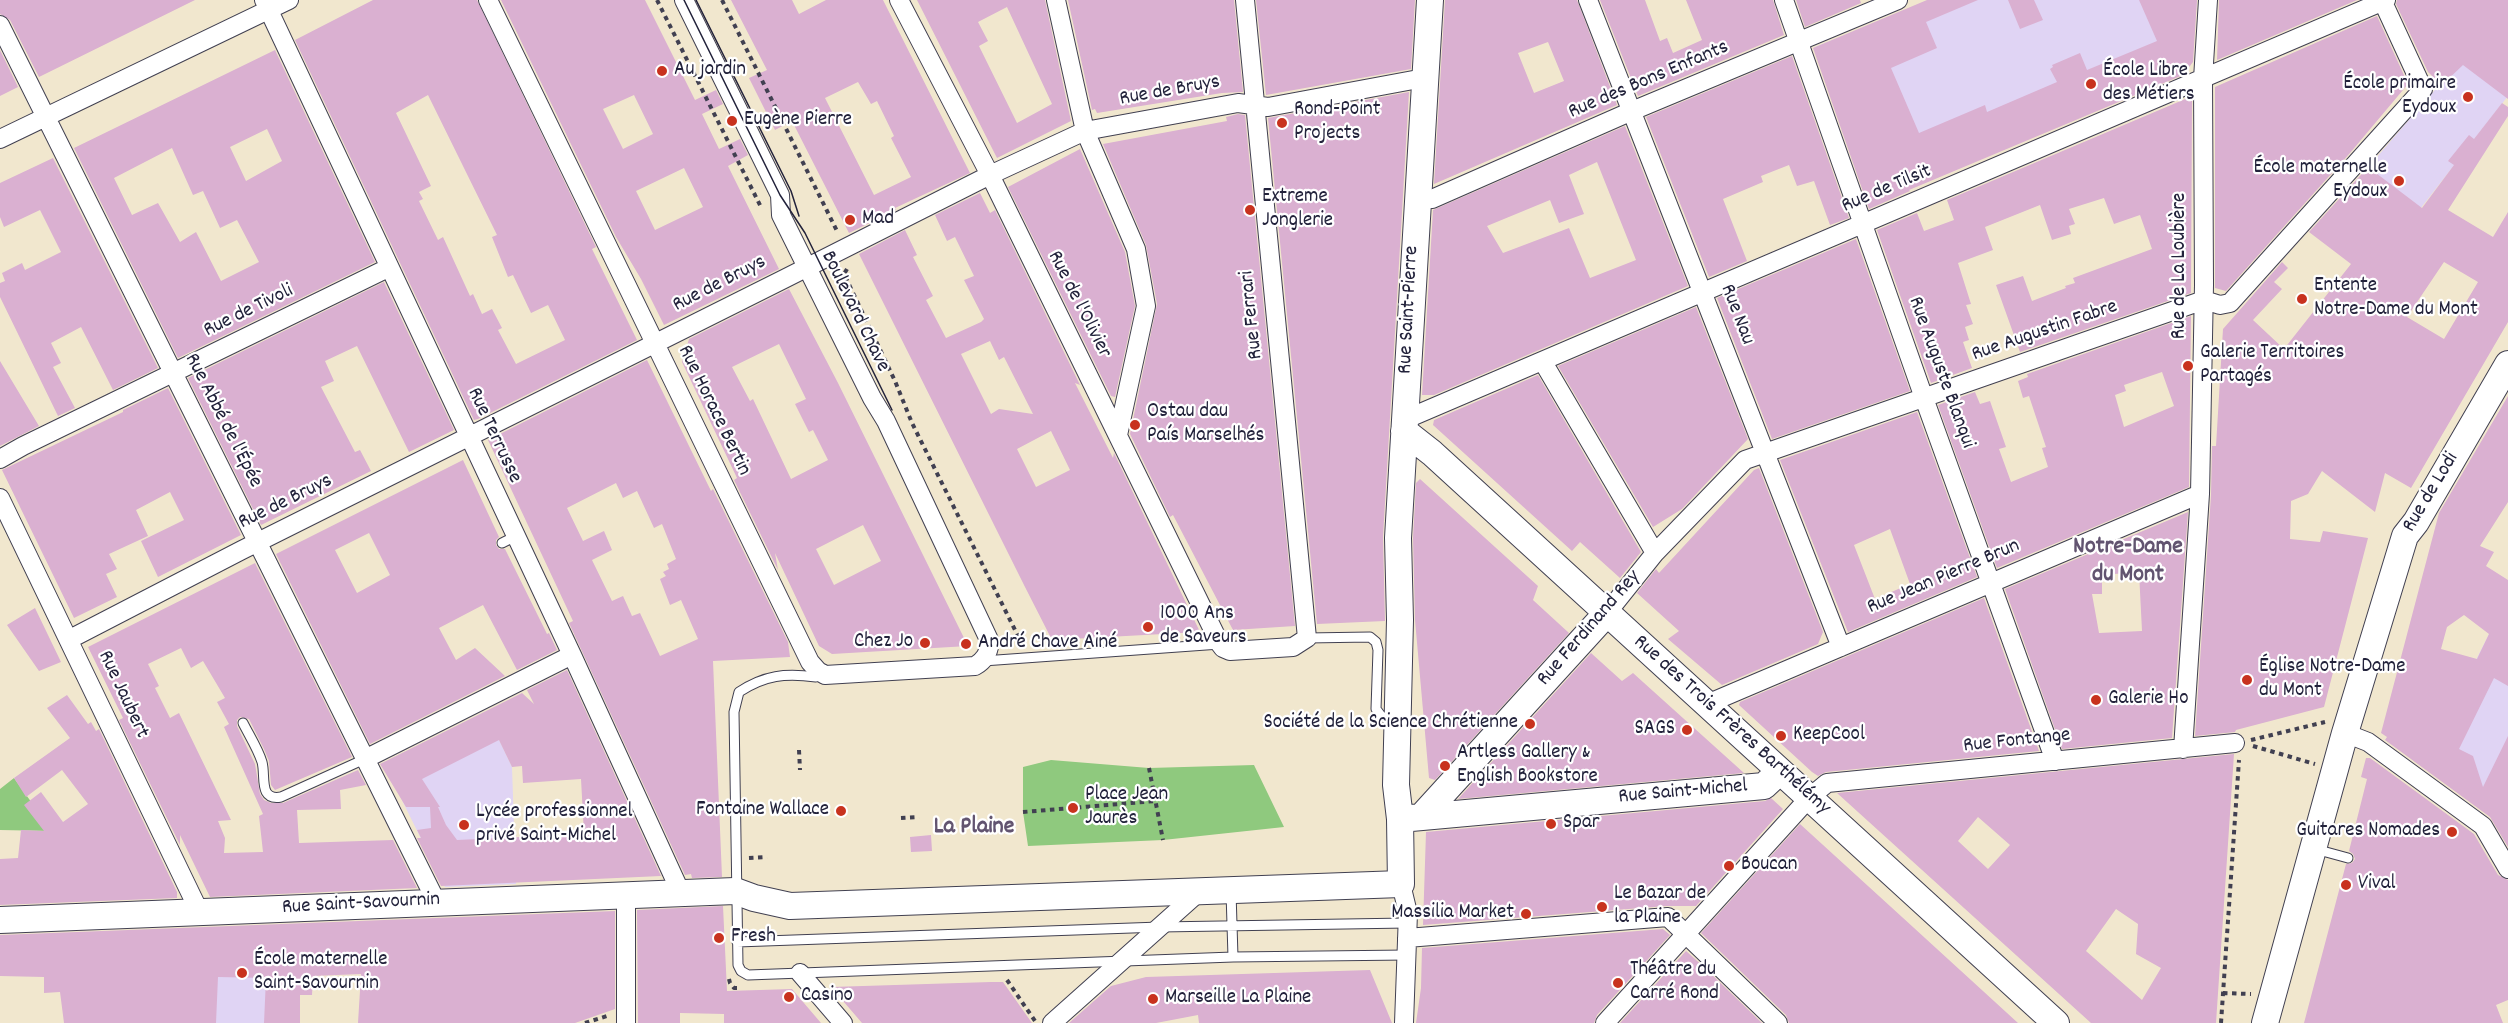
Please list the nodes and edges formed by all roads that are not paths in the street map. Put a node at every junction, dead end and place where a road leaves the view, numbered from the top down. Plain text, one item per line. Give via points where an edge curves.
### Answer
1 (289, 0) edge
2 (488, 0) edge
3 (684, 0) edge
4 (899, 0) edge
5 (1056, 0) edge
6 (1245, 0) edge
7 (1430, 0) edge
8 (1588, 0) edge
9 (1784, 0) edge
10 (1898, 0) edge
11 (2208, 0) edge
12 (2384, 0) edge
13 (266, 5) edge
14 (0, 25) edge
15 (1799, 42) junction
16 (1424, 78) junction
17 (2203, 79) junction
18 (1256, 104) junction
19 (1632, 111) junction
20 (46, 118) junction
21 (1085, 131) junction
22 (0, 139) edge
23 (990, 176) junction
24 (1417, 200) junction
25 (1863, 225) junction
26 (388, 268) junction
27 (807, 268) junction
28 (1702, 291) junction
29 (2204, 300) junction
30 (655, 344) junction
31 (1543, 362) junction
32 (2508, 364) edge
33 (173, 372) junction
34 (1924, 398) junction
35 (1404, 425) junction
36 (1118, 435) junction
37 (469, 437) junction
38 (1765, 453) junction
39 (0, 459) edge
40 (2200, 494) junction
41 (0, 498) edge
42 (258, 543) junction
43 (1655, 554) junction
44 (1991, 583) junction
45 (1607, 613) junction
46 (1306, 632) junction
47 (1217, 638) junction
48 (70, 639) junction
49 (1841, 646) junction
50 (572, 655) junction
51 (983, 661) junction
52 (816, 676) dead end
53 (1707, 704) junction
54 (1398, 717) junction
55 (243, 723) dead end
56 (2336, 728) junction
57 (2238, 743) road end
58 (2183, 748) junction
59 (367, 758) junction
60 (2055, 761) junction
61 (1780, 771) junction
62 (1809, 798) junction
63 (1411, 818) junction
64 (2313, 848) junction
65 (2348, 858) dead end
66 (2508, 869) edge
67 (1401, 884) junction
68 (1231, 890) junction
69 (729, 891) junction
70 (1200, 891) junction
71 (681, 892) junction
72 (626, 896) junction
73 (436, 902) junction
74 (200, 913) junction
75 (0, 920) edge
76 (1232, 926) junction
77 (1160, 927) junction
78 (1686, 934) junction
79 (737, 942) junction
80 (1407, 942) junction
81 (1233, 957) junction
82 (1117, 963) junction
83 (800, 973) junction
84 (618, 1020) edge
85 (1610, 1022) edge
86 (843, 1023) edge
87 (1052, 1023) edge
88 (1404, 1023) edge
89 (1778, 1023) edge
90 (2056, 1023) edge
91 (2265, 1023) edge

1 - 13 street
2 - 30 street, Rue Horace Bertin
3 - 27 street, Boulevard Chave via 780,195 781,215
4 - 23 street, Rue de l'Olivier
5 - 21 street
6 - 18 street, Rue Ferrari
7 - 16 street, Rue Saint-Pierre
8 - 19 street, Rue Nau
9 - 15 street, Rue Auguste Blanqui
10 - 15 street, Rue des Bons Enfants
11 - 17 street, Rue de La Loubière
12 - 17 street, Rue de Tilsit
12 - 29 street via 2423,89 2230,303 2220,305
13 - 20 street
13 - 26 street, Rue Terrusse
14 - 20 street, Rue Abbé de l'Épée
15 - 19 street, Rue des Bons Enfants
15 - 25 street, Rue Auguste Blanqui
16 - 18 street, Rue de Bruys via 1268,107
16 - 24 street, Rue Saint-Pierre
17 - 25 street, Rue de Tilsit
17 - 29 street, Rue de La Loubière
18 - 21 street, Rue de Bruys via 1238,103
18 - 46 street, Rue Ferrari
19 - 24 street, Rue des Bons Enfants via 1432,199
19 - 28 street, Rue Nau
20 - 22 street
20 - 33 street, Rue Abbé de l'Épée
21 - 23 street, Rue de Bruys
21 - 36 street via 1136,249 1146,306
23 - 27 street, Rue de Bruys
23 - 36 street, Rue de l'Olivier
24 - 35 street, Rue Saint-Pierre
25 - 28 street, Rue de Tilsit
25 - 34 street, Rue Auguste Blanqui
26 - 33 street, Rue de Tivoli
26 - 37 street, Rue Terrusse
27 - 30 street, Rue de Bruys
27 - 51 street, Boulevard Chave via 886,421 990,642
28 - 31 street, Rue de Tilsit
28 - 38 street, Rue Nau
29 - 34 street, Rue Augustin Fabre
29 - 40 street, Rue de La Loubière
30 - 37 street, Rue de Bruys
30 - 51 street, Rue Horace Bertin via 814,667 825,675 966,668
31 - 35 street, Rue de Tilsit
31 - 43 street
32 - 56 street, Rue de Lodi via 2405,536
33 - 39 street, Rue de Tivoli
33 - 42 street, Rue Abbé de l'Épée
34 - 38 street, Rue Augustin Fabre
34 - 44 street, Rue Auguste Blanqui
35 - 45 street, Rue des Trois Frères Barthélémy
35 - 54 street, Rue Saint-Pierre via 1398,538
36 - 47 street, Rue de l'Olivier
37 - 42 street, Rue de Bruys
37 - 50 street, Rue Terrusse via 509,540
38 - 43 street, Rue Ferdinand Rey via 1745,460
38 - 49 street, Rue Nau
40 - 44 street, Rue Jean Pierre Brun
40 - 58 street, Rue de La Loubière
41 - 48 street, Rue Jaubert
42 - 48 street, Rue de Bruys
42 - 59 street, Rue Abbé de l'Épée
43 - 45 street, Rue Ferdinand Rey
44 - 49 street, Rue Jean Pierre Brun
44 - 60 street, Rue Auguste Blanqui
45 - 53 street, Rue des Trois Frères Barthélémy
45 - 63 street, Rue Ferdinand Rey
46 - 47 street via 1293,647 1230,651
46 - 54 lane via 1370,637 1376,642 1376,709 1382,717
47 - 51 lane
48 - 74 street, Rue Jaubert
49 - 53 street, Rue Jean Pierre Brun
50 - 59 street
50 - 71 street, Rue Terrusse
52 - 69 lane via 757,680 739,692 734,712
53 - 61 street, Rue des Trois Frères Barthélémy
54 - 63 street via 1396,785
55 - 59 lane via 262,763 262,782 273,798
56 - 64 street, Rue de Lodi
56 - 66 street via 2368,742 2483,826
57 - 58 street, Rue Fontange
58 - 60 street, Rue Fontange
59 - 73 street, Rue Abbé de l'Épée
60 - 62 street, Rue Fontange via 1827,783
61 - 62 street, Rue des Trois Frères Barthélémy
61 - 63 street, Rue Saint-Michel via 1764,786
62 - 78 street, Rue Fontange
62 - 90 street, Rue des Trois Frères Barthélémy
63 - 67 street
64 - 65 lane
64 - 91 street, Rue de Lodi
67 - 68 street
67 - 80 street via 1407,908
68 - 70 street
68 - 76 lane
69 - 70 street via 790,906
69 - 71 street, Rue Saint-Savournin
69 - 79 lane
70 - 77 street
71 - 72 street, Rue Saint-Savournin
72 - 73 street, Rue Saint-Savournin
72 - 84 street
73 - 74 street, Rue Saint-Savournin
74 - 75 street, Rue Saint-Savournin
76 - 77 lane
76 - 80 lane
76 - 81 lane
77 - 79 lane
77 - 82 street
78 - 80 street via 1668,917
78 - 85 street, Rue Fontange
78 - 89 street
79 - 83 lane via 738,965 748,975
80 - 81 lane
80 - 88 street
81 - 82 lane
82 - 83 lane
82 - 87 street
83 - 86 street

